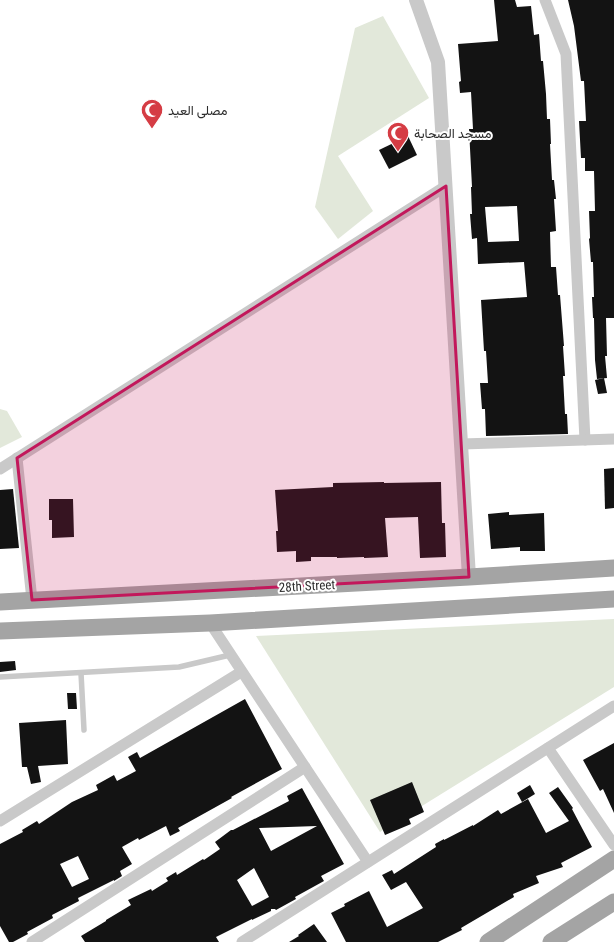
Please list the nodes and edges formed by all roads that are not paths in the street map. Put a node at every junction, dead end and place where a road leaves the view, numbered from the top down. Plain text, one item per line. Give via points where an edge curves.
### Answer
1 (416, 0) edge
2 (545, 0) edge
3 (446, 186) junction
4 (614, 439) edge
5 (585, 440) junction
6 (462, 444) junction
7 (17, 458) junction
8 (0, 469) edge
9 (614, 568) edge
10 (470, 577) junction
11 (614, 599) edge
12 (32, 600) junction
13 (0, 602) edge
14 (210, 623) junction
15 (0, 630) edge
16 (230, 655) junction
17 (241, 672) junction
18 (82, 673) junction
19 (0, 677) edge
20 (614, 706) edge
21 (84, 730) dead end
22 (548, 748) junction
23 (305, 766) junction
24 (0, 821) edge
25 (614, 845) edge
26 (614, 859) edge
27 (368, 862) junction
28 (614, 902) edge
29 (32, 942) edge
30 (242, 942) edge
31 (488, 942) edge
32 (551, 942) edge

1 - 3 street via 438,62
2 - 5 street via 566,54
3 - 6 street
3 - 7 street
4 - 5 street
5 - 6 street
6 - 10 street
7 - 8 street
7 - 12 street
9 - 10 main road, 28th Street
10 - 12 main road, 28th Street
11 - 14 main road
12 - 13 main road, 28th Street
14 - 15 main road
14 - 16 street
16 - 17 street
16 - 18 lane via 179,667
17 - 23 street
17 - 24 street
18 - 19 lane
18 - 21 lane
20 - 22 street
22 - 25 street
22 - 27 street
23 - 27 street
23 - 29 street
26 - 31 main road
27 - 30 street
28 - 32 main road

